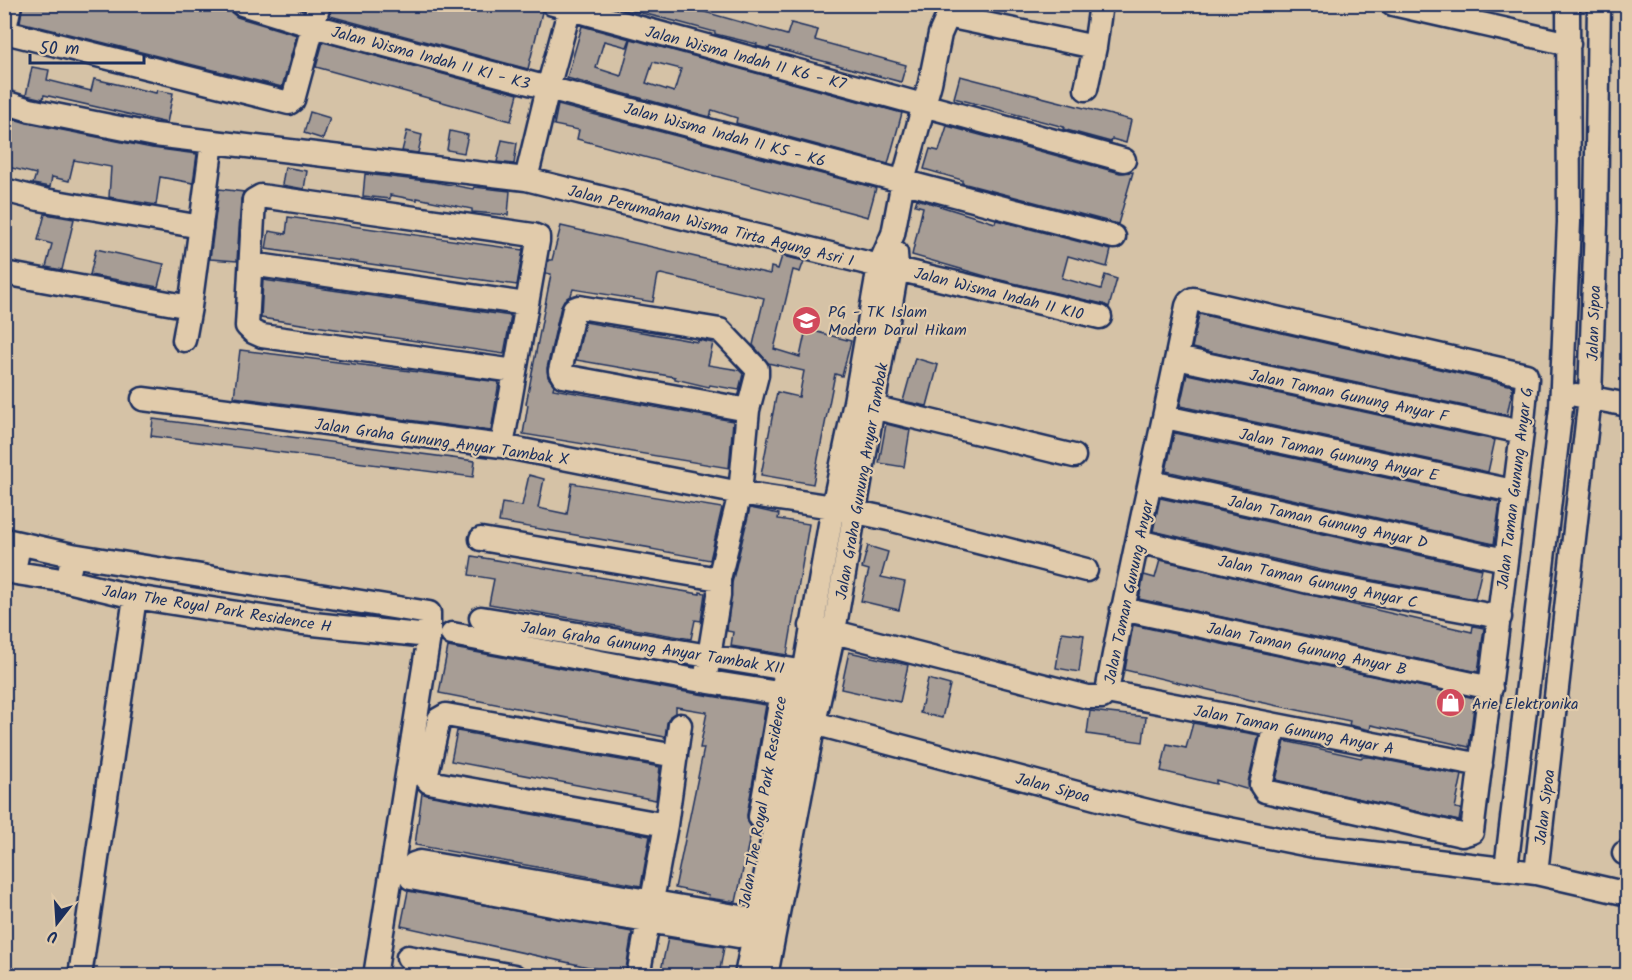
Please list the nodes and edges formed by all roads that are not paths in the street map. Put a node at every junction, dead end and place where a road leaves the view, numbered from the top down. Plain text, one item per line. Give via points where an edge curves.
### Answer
1 (10, 4) edge
2 (242, 4) edge
3 (319, 4) edge
4 (1101, 4) edge
5 (1393, 4) edge
6 (1568, 4) edge
7 (1599, 4) edge
8 (565, 6) edge
9 (313, 27) junction
10 (5, 33) edge
11 (1569, 44) junction
12 (1095, 47) junction
13 (548, 88) junction
14 (1086, 89) dead end
15 (926, 94) junction
16 (4, 102) edge
17 (1570, 104) junction
18 (1597, 104) junction
19 (212, 142) junction
20 (1124, 160) dead end
21 (526, 179) junction
22 (903, 181) junction
23 (4, 190) edge
24 (201, 227) junction
25 (1114, 237) dead end
26 (250, 264) junction
27 (888, 267) junction
28 (4, 273) edge
29 (1193, 299) joint
30 (526, 304) junction
31 (190, 307) junction
32 (1100, 317) dead end
33 (184, 340) dead end
34 (1177, 358) junction
35 (515, 371) junction
36 (1562, 394) junction
37 (1590, 397) junction
38 (143, 399) dead end
39 (865, 405) junction
40 (1628, 405) edge
41 (748, 410) junction
42 (1165, 417) junction
43 (1522, 432) junction
44 (501, 446) junction
45 (1074, 456) dead end
46 (1151, 482) junction
47 (1513, 491) junction
48 (740, 493) junction
49 (843, 509) junction
50 (481, 539) dead end
51 (1138, 541) junction
52 (13, 552) edge
53 (1505, 560) junction
54 (69, 570) junction
55 (1086, 570) dead end
56 (720, 579) junction
57 (135, 597) junction
58 (1122, 609) junction
59 (1500, 617) junction
60 (481, 618) dead end
61 (811, 626) junction
62 (834, 631) junction
63 (452, 634) dead end
64 (429, 636) junction
65 (632, 655) junction
66 (707, 668) junction
67 (805, 671) junction
68 (1491, 688) junction
69 (1107, 692) junction
70 (800, 697) junction
71 (814, 723) junction
72 (680, 725) dead end
73 (1275, 725) junction
74 (676, 756) junction
75 (1480, 765) junction
76 (666, 825) junction
77 (1506, 869) junction
78 (1536, 873) junction
79 (414, 880) dead end
80 (1628, 894) edge
81 (651, 911) junction
82 (740, 927) junction
83 (420, 964) edge
84 (80, 975) edge
85 (375, 975) edge
86 (514, 975) edge
87 (638, 975) edge
88 (744, 975) edge
89 (766, 975) edge

1 - 10 street
2 - 9 street, Jalan Wisma Indah II K1 - K3
3 - 9 street
4 - 12 street
5 - 11 street
6 - 11 street
7 - 18 street, Jalan Sipoa
8 - 13 street
8 - 15 street, Jalan Wisma Indah II K6 - K7
9 - 10 street via 289,103
9 - 13 street, Jalan Wisma Indah II K1 - K3
11 - 17 street
12 - 14 street
12 - 15 street, Jalan Graha Gunung Anyar Tambak via 952,16 947,18 940,34
13 - 21 street
13 - 22 street, Jalan Wisma Indah II K5 - K6
15 - 20 street, Jalan Wisma Indah II K6 - K7
15 - 22 street, Jalan Graha Gunung Anyar Tambak
16 - 19 street, Jalan Perumahan Wisma Tirta Agung Asri I via 155,135
17 - 18 street
17 - 36 street
18 - 37 street, Jalan Sipoa
19 - 21 street, Jalan Perumahan Wisma Tirta Agung Asri I
19 - 24 street
21 - 27 street, Jalan Perumahan Wisma Tirta Agung Asri I
22 - 25 street, Jalan Wisma Indah II K5 - K6
22 - 27 street, Jalan Graha Gunung Anyar Tambak
23 - 24 street
24 - 31 street
26 - 30 street
26 - 30 street via 254,200 261,196 533,234 538,241
26 - 35 street via 247,326 262,336
27 - 32 street, Jalan Wisma Indah II K10
27 - 39 street, Jalan Graha Gunung Anyar Tambak
28 - 31 street
29 - 34 street, Jalan Taman Gunung Anyar via 1187,306
29 - 43 street, Jalan Taman Gunung Anyar G via 1526,375
30 - 35 street
31 - 33 street
34 - 42 street, Jalan Taman Gunung Anyar
34 - 43 street, Jalan Taman Gunung Anyar F
35 - 44 street
36 - 37 street
36 - 77 street
37 - 40 street
37 - 78 street, Jalan Sipoa
38 - 44 street, Jalan Graha Gunung Anyar Tambak X
39 - 45 street
39 - 49 street, Jalan Graha Gunung Anyar Tambak
41 - 41 street via 756,369 720,330 574,309 561,375
41 - 48 street
42 - 46 street, Jalan Taman Gunung Anyar
42 - 47 street, Jalan Taman Gunung Anyar E
43 - 47 street, Jalan Taman Gunung Anyar G
44 - 48 street, Jalan Graha Gunung Anyar Tambak X
46 - 51 street, Jalan Taman Gunung Anyar
46 - 53 street, Jalan Taman Gunung Anyar D
47 - 53 street, Jalan Taman Gunung Anyar G
48 - 49 street, Jalan Graha Gunung Anyar Tambak X
48 - 56 street
49 - 55 street, Jalan Graha Gunung Anyar Tambak X
49 - 61 street, Jalan Graha Gunung Anyar Tambak
49 - 62 street, Jalan Graha Gunung Anyar Tambak
50 - 56 street
51 - 58 street, Jalan Taman Gunung Anyar
51 - 59 street, Jalan Taman Gunung Anyar C via 1309,582
52 - 54 street, Jalan The Royal Park Residence H via 16,573
53 - 59 street, Jalan Taman Gunung Anyar G
54 - 57 street, Jalan The Royal Park Residence H
54 - 64 street via 429,613
56 - 66 street
57 - 64 street, Jalan The Royal Park Residence H via 294,622
57 - 84 street
58 - 68 street, Jalan Taman Gunung Anyar B
58 - 69 street, Jalan Taman Gunung Anyar
59 - 68 street, Jalan Taman Gunung Anyar G
60 - 65 street, Jalan Graha Gunung Anyar Tambak XII
61 - 62 street, Jalan Taman Gunung Anyar
61 - 67 street, Jalan Graha Gunung Anyar Tambak
62 - 67 street, Jalan Graha Gunung Anyar Tambak
62 - 69 street, Jalan Taman Gunung Anyar via 1088,697 1102,697
63 - 65 street
64 - 85 street
65 - 66 street, Jalan Graha Gunung Anyar Tambak XII
66 - 67 street, Jalan Graha Gunung Anyar Tambak XII
66 - 70 street
67 - 70 street, Jalan Graha Gunung Anyar Tambak
67 - 70 street, Jalan The Royal Park Residence
68 - 75 street, Jalan Taman Gunung Anyar G
69 - 73 street, Jalan Taman Gunung Anyar A
70 - 71 street, Jalan Graha Gunung Anyar Tambak
70 - 82 street, Jalan The Royal Park Residence via 751,872
70 - 88 street, Jalan Graha Gunung Anyar Tambak
71 - 77 street, Jalan Sipoa via 1189,821 1314,846
71 - 89 street, Jalan Graha Gunung Anyar Tambak
72 - 74 street
73 - 75 street, Jalan Taman Gunung Anyar A
73 - 75 street, Jalan Taman Gunung Anyar G via 1261,784 1265,791 1462,835 1472,832
74 - 76 street
74 - 76 street via 446,715 439,719 426,778 429,782
76 - 81 street
77 - 78 street, Jalan Sipoa
78 - 80 street
79 - 81 street
81 - 82 street
81 - 87 street
82 - 88 street, Jalan The Royal Park Residence via 739,962
83 - 86 street

